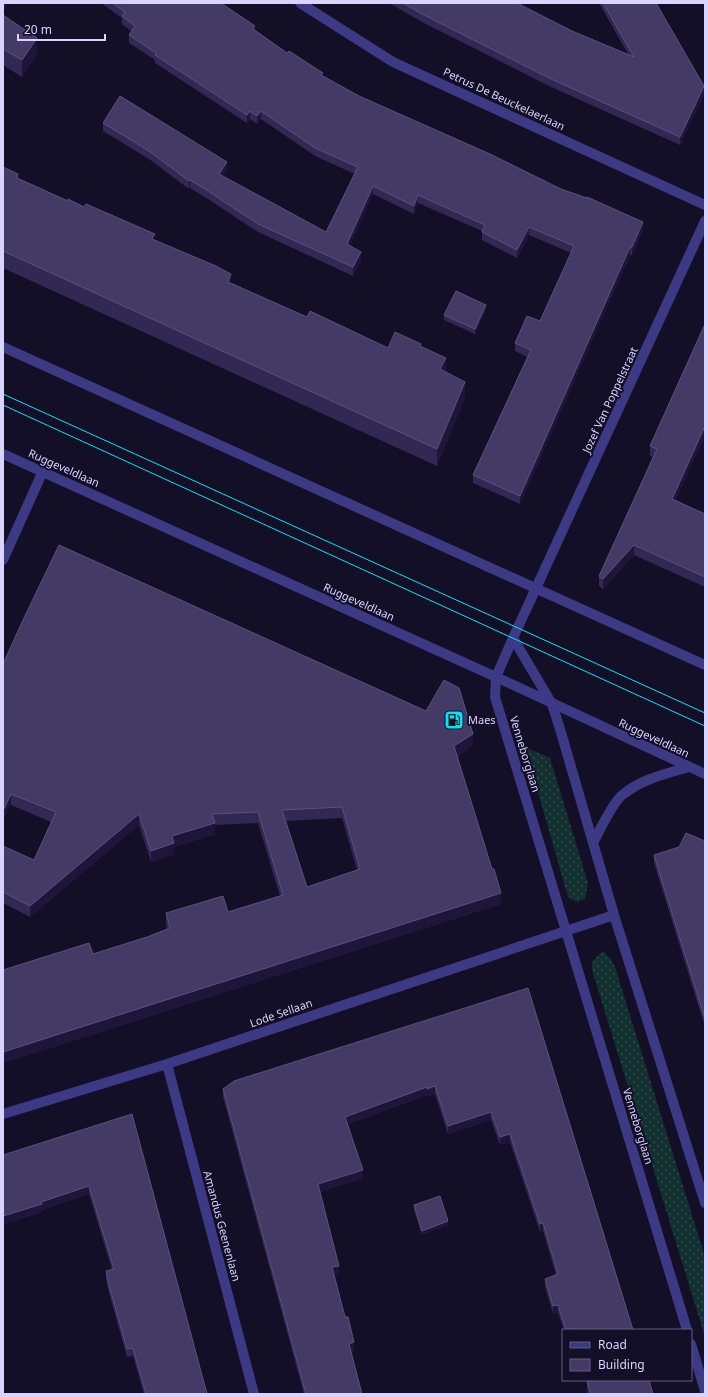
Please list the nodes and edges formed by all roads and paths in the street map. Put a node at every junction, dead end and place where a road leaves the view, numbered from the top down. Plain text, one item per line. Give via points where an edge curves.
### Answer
1 (300, 3) edge
2 (705, 205) edge
3 (705, 221) edge
4 (3, 348) edge
5 (3, 454) edge
6 (43, 471) junction
7 (3, 560) edge
8 (536, 588) junction
9 (513, 638) junction
10 (705, 665) edge
11 (496, 677) junction
12 (552, 704) junction
13 (689, 767) junction
14 (705, 774) edge
15 (594, 841) junction
16 (614, 915) junction
17 (566, 929) junction
18 (167, 1064) junction
19 (3, 1114) edge
20 (705, 1203) edge
21 (687, 1329) edge
22 (692, 1347) edge
23 (704, 1384) edge
24 (254, 1394) edge

1 - 2 street, Petrus De Beuckelaerlaan via 393,62
3 - 8 street, Jozef Van Poppelstraat
4 - 8 street
5 - 6 street, Ruggeveldlaan
6 - 7 street
6 - 11 street, Ruggeveldlaan
8 - 9 street, Venneborglaan
8 - 10 street
9 - 11 street, Venneborglaan
9 - 12 street
11 - 12 street, Ruggeveldlaan
11 - 17 street, Venneborglaan via 495,697
12 - 13 street, Ruggeveldlaan
12 - 15 street
13 - 14 street, Ruggeveldlaan
13 - 15 street via 646,780 620,797
15 - 16 street
16 - 17 street
16 - 20 street
17 - 18 street, Lode Sellaan
17 - 21 street, Venneborglaan
18 - 19 street, Lode Sellaan
18 - 24 street, Amandus Geenenlaan
22 - 23 street

